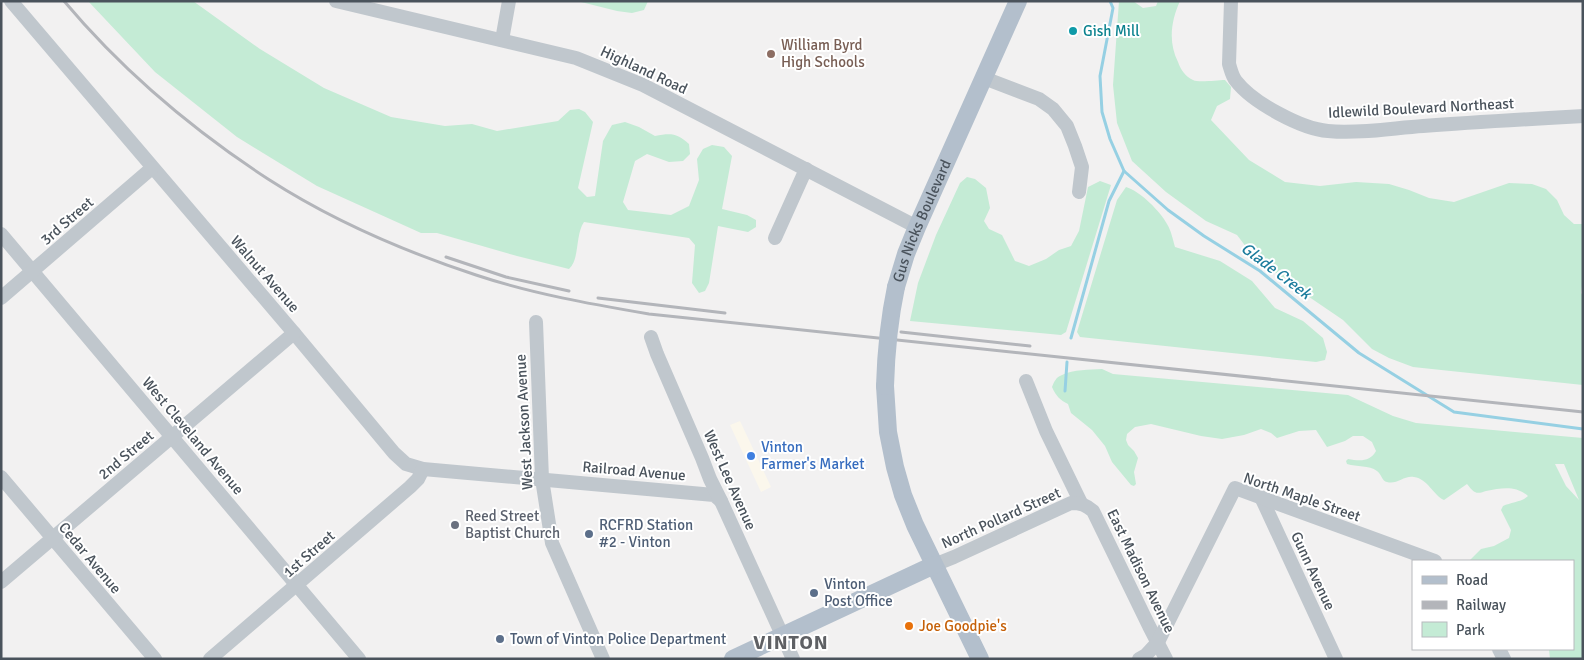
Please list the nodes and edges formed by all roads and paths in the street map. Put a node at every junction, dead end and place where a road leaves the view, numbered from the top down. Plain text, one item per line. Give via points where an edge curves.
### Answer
1 (11, 1) edge
2 (336, 1) edge
3 (509, 1) edge
4 (1018, 1) edge
5 (1232, 1) edge
6 (502, 40) junction
7 (984, 78) junction
8 (1583, 116) edge
9 (152, 168) junction
10 (806, 169) junction
11 (1079, 192) dead end
12 (917, 228) junction
13 (1, 234) edge
14 (775, 238) dead end
15 (33, 271) junction
16 (1, 298) edge
17 (536, 322) dead end
18 (294, 333) junction
19 (651, 337) dead end
20 (1026, 381) dead end
21 (173, 437) junction
22 (423, 469) junction
23 (1, 477) edge
24 (542, 479) junction
25 (1260, 498) junction
26 (721, 501) junction
27 (1081, 503) junction
28 (53, 538) junction
29 (1432, 560) edge
30 (934, 565) junction
31 (1, 582) edge
32 (297, 585) junction
33 (782, 636) junction
34 (1158, 642) junction
35 (155, 659) edge
36 (210, 659) edge
37 (359, 659) edge
38 (603, 659) edge
39 (733, 659) edge
40 (793, 659) edge
41 (980, 659) edge
42 (1139, 659) edge
43 (1166, 659) edge
44 (1336, 659) edge

1 - 9 street, Walnut Avenue
2 - 6 street, Highland Road
3 - 6 street
4 - 7 main road, Gus Nicks Boulevard
5 - 8 street, Idlewild Boulevard Northeast via 1229,64 1236,82 1262,104 1314,128 1328,131 1376,130
6 - 10 street, Highland Road via 576,58 644,85
7 - 11 street via 1039,99 1053,109 1067,126 1078,153 1082,167
7 - 12 main road, Gus Nicks Boulevard
9 - 15 street, 3rd Street
9 - 18 street, Walnut Avenue
10 - 12 street, Highland Road
10 - 14 street
12 - 30 main road, Gus Nicks Boulevard, bridge via 896,286 886,349 885,386 888,432 903,495
13 - 15 street, West Cleveland Avenue
15 - 16 street, 3rd Street
15 - 21 street, West Cleveland Avenue
17 - 24 street, West Jackson Avenue
18 - 21 street, 2nd Street
18 - 22 street, Walnut Avenue via 394,453 406,464
19 - 26 street, West Lee Avenue
20 - 27 street, East Madison Avenue via 1046,432
21 - 28 street, 2nd Street
21 - 32 street, West Cleveland Avenue
22 - 24 street, Walnut Avenue
22 - 32 street, 1st Street via 410,487
23 - 28 street, Cedar Avenue
24 - 26 street, Railroad Avenue via 714,495
24 - 38 street, West Jackson Avenue via 552,543
25 - 29 street, North Maple Street
25 - 34 street, North Maple Street via 1235,488
25 - 44 street, Gunn Avenue
26 - 33 street, West Lee Avenue
27 - 30 street, North Pollard Street via 1071,503
27 - 34 street, East Madison Avenue via 1093,512
28 - 31 street, 2nd Street
28 - 35 street, Cedar Avenue
30 - 33 main road
30 - 41 main road, Gus Nicks Boulevard
32 - 36 street, 1st Street
32 - 37 street, West Cleveland Avenue
33 - 39 main road
33 - 40 street, West Lee Avenue
34 - 42 street
34 - 43 street, East Madison Avenue

